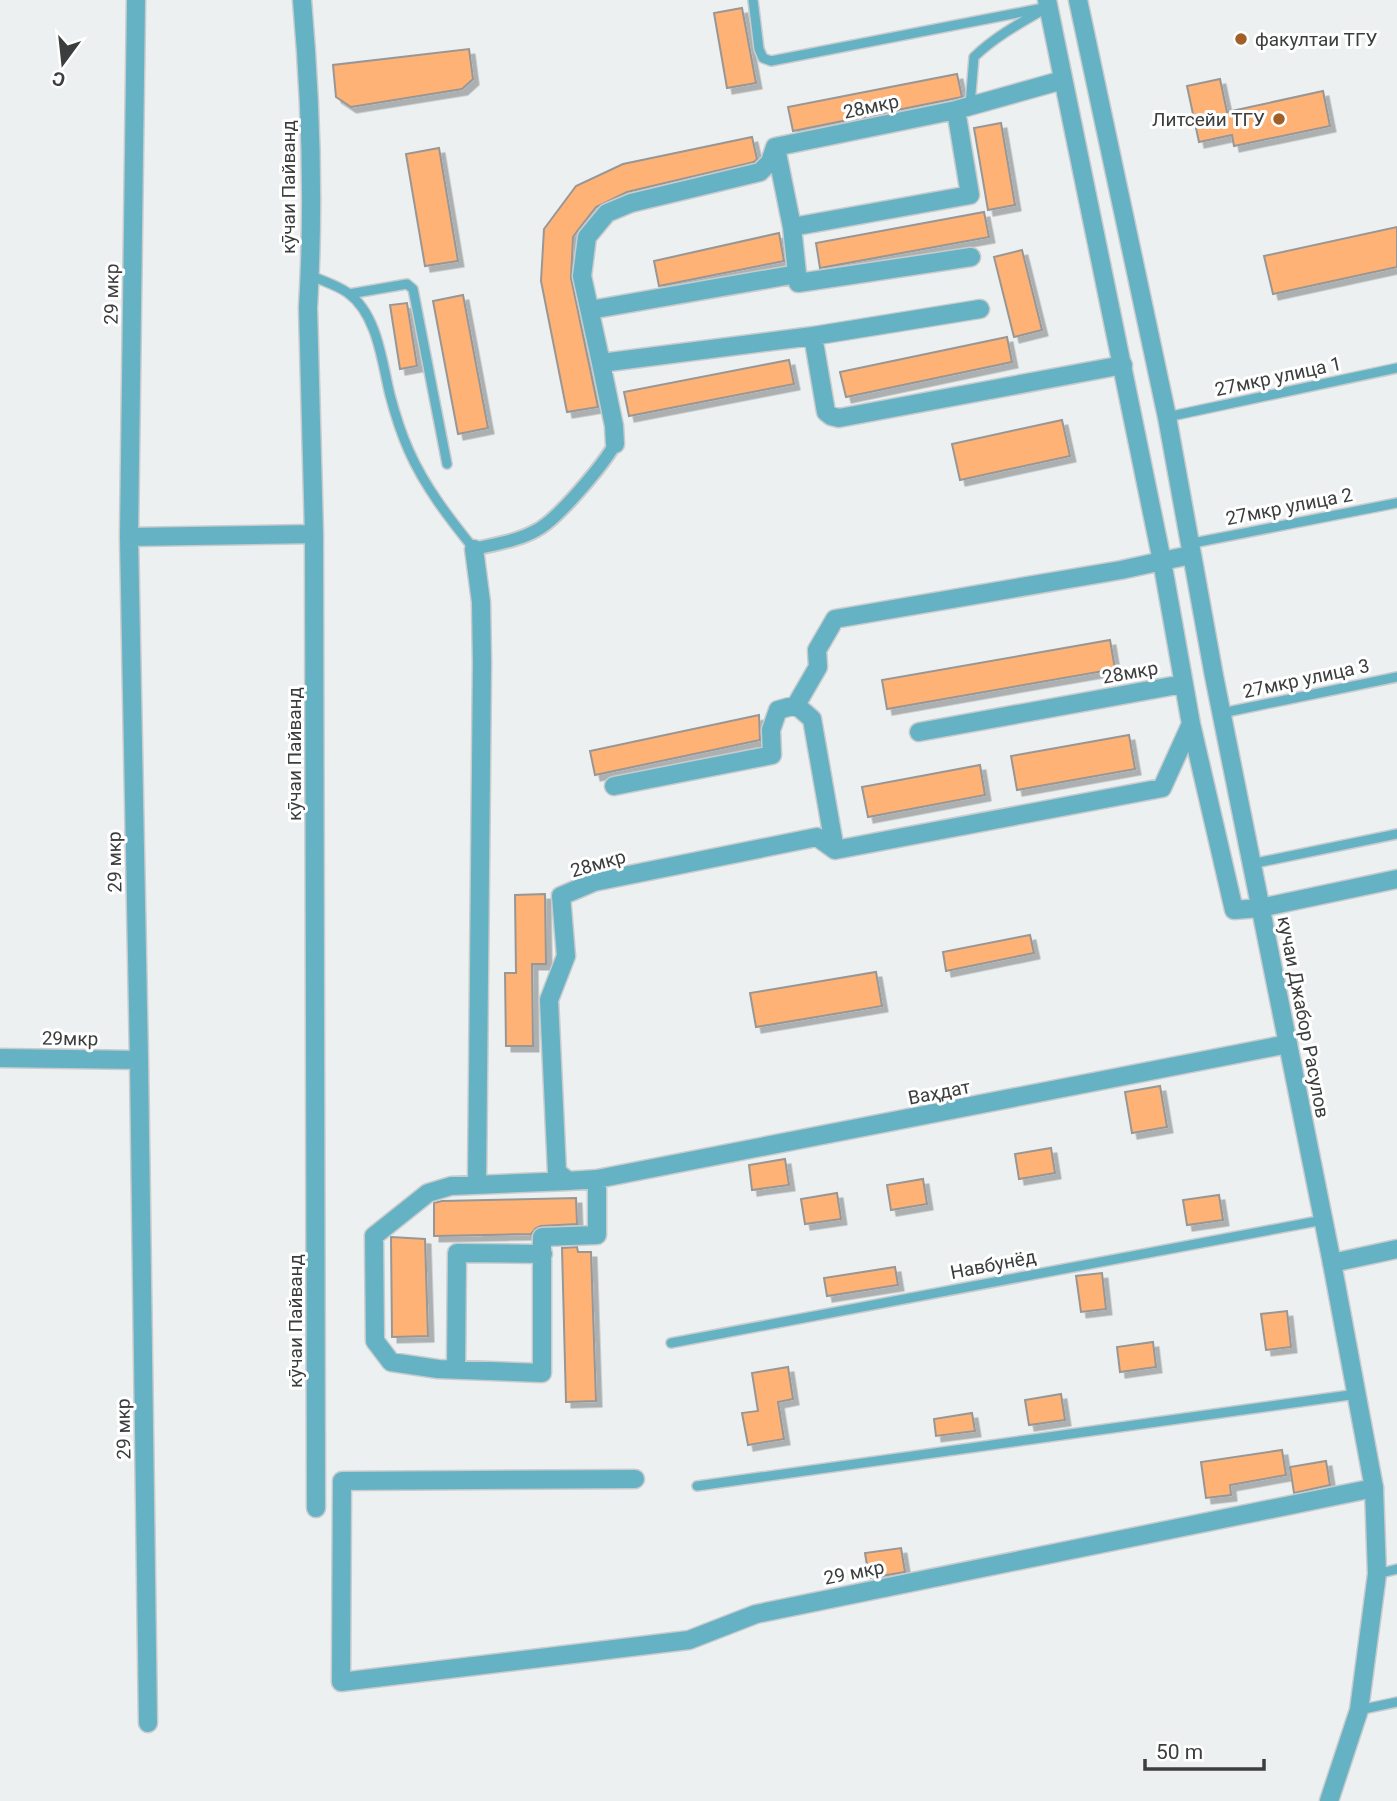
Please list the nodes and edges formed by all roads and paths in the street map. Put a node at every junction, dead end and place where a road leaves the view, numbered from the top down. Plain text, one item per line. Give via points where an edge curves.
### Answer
1 (136, 0) edge
2 (302, 0) edge
3 (753, 0) edge
4 (1078, 0) edge
5 (1047, 4) edge
6 (1063, 80) junction
7 (963, 108) junction
8 (775, 147) junction
9 (792, 227) junction
10 (971, 257) dead end
11 (797, 274) junction
12 (310, 275) junction
13 (349, 294) junction
14 (980, 309) dead end
15 (590, 310) junction
16 (813, 337) junction
17 (601, 363) junction
18 (1123, 365) junction
19 (1397, 368) edge
20 (1167, 417) junction
21 (615, 444) joint
22 (447, 464) dead end
23 (1397, 503) edge
24 (314, 534) junction
25 (129, 537) junction
26 (474, 549) junction
27 (1189, 549) junction
28 (1162, 561) junction
29 (1397, 677) edge
30 (1183, 684) junction
31 (796, 705) junction
32 (1222, 713) junction
33 (1191, 724) junction
34 (919, 733) dead end
35 (614, 786) dead end
36 (1397, 834) edge
37 (835, 850) junction
38 (1251, 864) junction
39 (1397, 878) edge
40 (1260, 908) junction
41 (1288, 1044) junction
42 (0, 1058) edge
43 (139, 1060) junction
44 (597, 1179) junction
45 (568, 1181) junction
46 (477, 1184) junction
47 (1323, 1220) junction
48 (1397, 1249) edge
49 (543, 1254) junction
50 (1332, 1264) junction
51 (671, 1343) dead end
52 (456, 1369) junction
53 (1357, 1394) junction
54 (635, 1479) dead end
55 (697, 1486) dead end
56 (1374, 1488) junction
57 (316, 1508) dead end
58 (1397, 1569) edge
59 (1377, 1574) junction
60 (1397, 1702) edge
61 (1359, 1710) junction
62 (148, 1723) dead end
63 (1329, 1801) edge

1 - 25 street, 29 мкр
2 - 12 street, кӯчаи Пайванд via 309,80
3 - 5 lane via 759,49 763,58 771,61
4 - 20 street, кучаи Джабор Расулов
5 - 6 street
5 - 7 lane via 974,57
6 - 7 street, 28мкр
6 - 18 street
7 - 8 street, 28мкр
7 - 9 street via 970,195
8 - 9 street
8 - 15 street via 760,172 607,212 587,237 582,276
9 - 11 street
10 - 11 street via 798,284
11 - 15 street
12 - 13 lane
12 - 24 street, кӯчаи Пайванд
13 - 22 lane via 398,284 413,289
13 - 26 lane via 367,316 411,454 439,503
14 - 16 street
15 - 17 street
16 - 17 street
16 - 18 street via 826,411 839,418
17 - 21 street
18 - 28 street
19 - 20 lane, 27мкр улица 1
20 - 27 street, кучаи Джабор Расулов
21 - 26 street via 547,524 518,538
23 - 27 lane, 27мкр улица 2
24 - 25 street
24 - 57 street, кӯчаи Пайванд
25 - 43 street, 29 мкр
26 - 46 street via 482,663
27 - 28 street
27 - 32 street, кучаи Джабор Расулов
28 - 30 street
28 - 31 street via 835,619 817,650 818,667
29 - 32 lane, 27мкр улица 3
30 - 33 street
30 - 34 street, 28мкр
31 - 35 street via 778,710 771,730 772,755
31 - 37 street via 812,719
32 - 38 street, кучаи Джабор Расулов
33 - 37 street, 28мкр via 1162,788
33 - 40 street via 1234,909
36 - 38 lane
37 - 45 street, 28мкр via 817,837 594,882 561,896 566,956 549,1000 557,1172
38 - 40 street, кучаи Джабор Расулов
39 - 40 street
40 - 41 street, кучаи Джабор Расулов
41 - 44 street, Ваҳдат
41 - 47 street, кучаи Джабор Расулов
42 - 43 street, 29мкр
43 - 62 street, 29 мкр
44 - 45 street
44 - 49 street via 597,1235 542,1237
45 - 46 street
46 - 52 street via 428,1193 374,1236 375,1341 391,1362
47 - 50 street, кучаи Джабор Расулов
47 - 51 lane, Навбунёд
48 - 50 street
49 - 52 street via 457,1254
49 - 52 street via 542,1373
50 - 53 street, кучаи Джабор Расулов
53 - 55 lane
53 - 56 street, кучаи Джабор Расулов
54 - 56 street, 29 мкр via 342,1481 341,1682 689,1640 756,1614
56 - 59 street, кучаи Джабор Расулов
58 - 59 lane
59 - 61 street, кучаи Джабор Расулов
60 - 61 lane
61 - 63 street, кучаи Джабор Расулов

